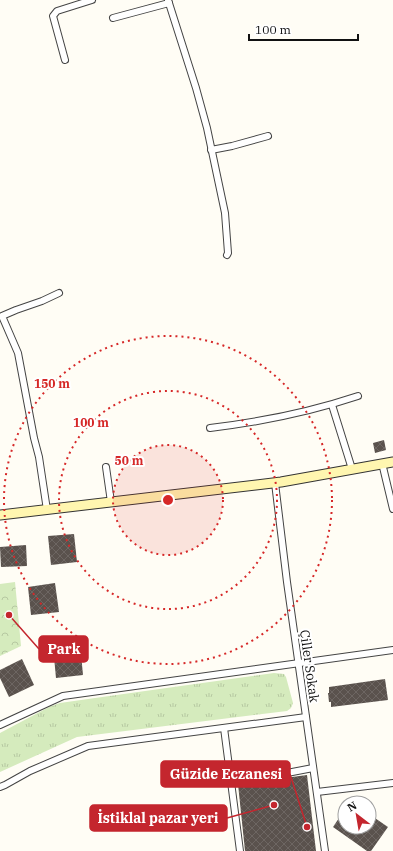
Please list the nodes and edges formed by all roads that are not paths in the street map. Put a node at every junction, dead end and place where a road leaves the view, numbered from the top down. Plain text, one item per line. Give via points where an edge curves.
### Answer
1 (92, 0) edge
2 (169, 2) edge
3 (113, 18) dead end
4 (65, 60) dead end
5 (268, 136) dead end
6 (211, 150) junction
7 (227, 255) dead end
8 (59, 293) dead end
9 (358, 396) dead end
10 (332, 405) junction
11 (210, 428) dead end
12 (393, 462) edge
13 (382, 464) junction
14 (106, 467) dead end
15 (352, 469) junction
16 (275, 483) junction
17 (112, 502) junction
18 (393, 509) edge
19 (47, 510) junction
20 (0, 515) edge
21 (393, 650) edge
22 (298, 663) junction
23 (306, 717) junction
24 (0, 725) edge
25 (224, 728) junction
26 (313, 768) junction
27 (231, 780) junction
28 (393, 783) edge
29 (0, 786) edge
30 (317, 792) junction
31 (240, 851) edge
32 (325, 851) edge

1 - 4 street via 57,11 53,16
2 - 3 street
2 - 6 street via 196,88
5 - 6 street
6 - 7 street via 225,213
8 - 19 street via 2,316 18,353
9 - 10 street
10 - 11 street via 239,425
10 - 15 street
12 - 13 street
13 - 15 street
13 - 18 street
14 - 17 street
15 - 16 street
16 - 17 street
16 - 22 street, Çiller Sokak
17 - 19 street
19 - 20 street
21 - 22 street
22 - 23 street, Çiller Sokak
22 - 24 street via 63,696
23 - 25 street
23 - 26 street, Çiller Sokak
25 - 27 street
25 - 29 street via 88,746
26 - 27 street
26 - 30 street, Çiller Sokak
27 - 31 street
28 - 30 street
30 - 32 street, Çiller Sokak

